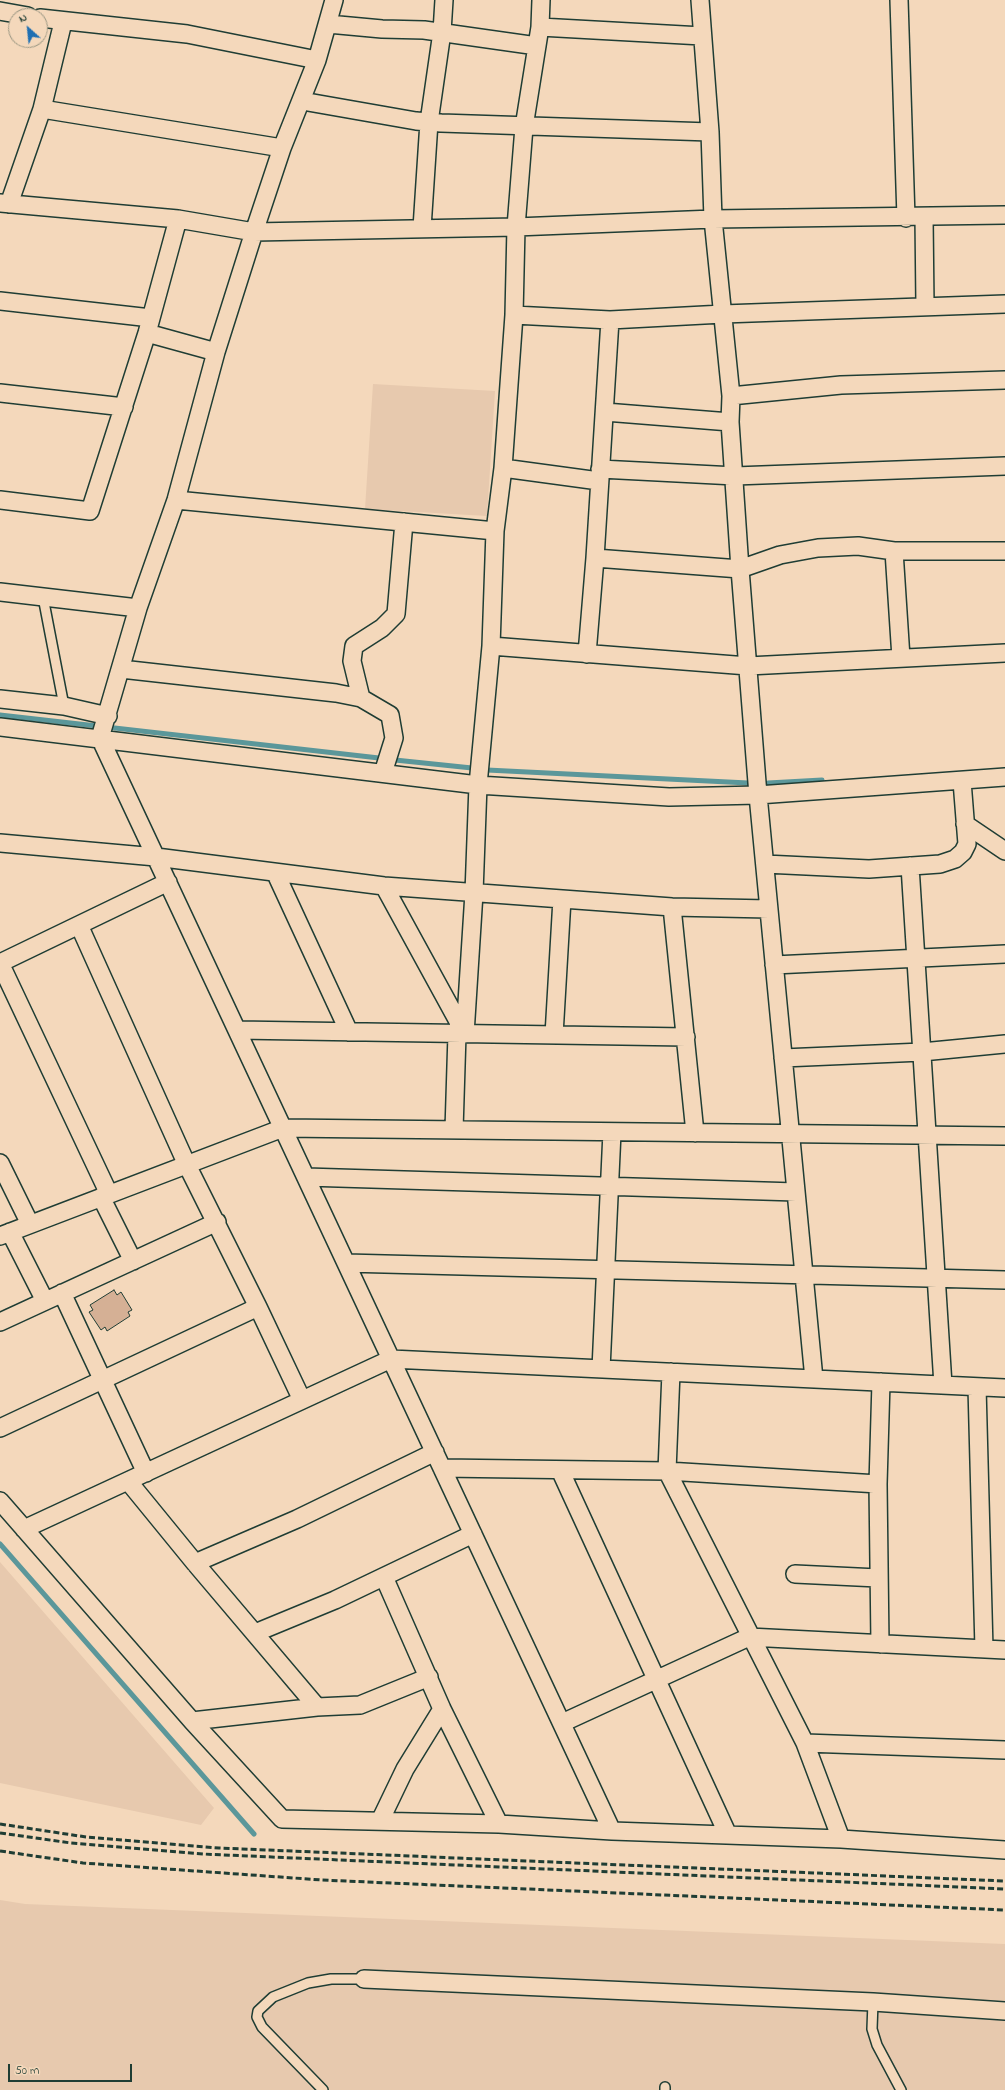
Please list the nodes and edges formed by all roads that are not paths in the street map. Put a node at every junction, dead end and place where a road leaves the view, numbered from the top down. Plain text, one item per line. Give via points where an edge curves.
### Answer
1 (334, 0) edge
2 (444, 0) edge
3 (541, 0) edge
4 (700, 0) edge
5 (899, 0) edge
6 (48, 19) edge
7 (63, 22) junction
8 (328, 24) junction
9 (540, 27) junction
10 (442, 32) junction
11 (702, 36) junction
12 (537, 46) junction
13 (317, 60) junction
14 (302, 101) junction
15 (42, 109) junction
16 (429, 122) junction
17 (524, 127) junction
18 (710, 132) junction
19 (282, 148) junction
20 (4, 203) edge
21 (1005, 215) edge
22 (924, 217) junction
23 (906, 218) junction
24 (178, 219) junction
25 (713, 219) junction
26 (516, 227) junction
27 (422, 228) junction
28 (254, 232) junction
29 (0, 301) edge
30 (1005, 304) edge
31 (925, 306) junction
32 (723, 314) junction
33 (514, 315) junction
34 (610, 320) junction
35 (149, 326) junction
36 (216, 352) junction
37 (1005, 380) edge
38 (0, 393) edge
39 (731, 396) junction
40 (124, 407) junction
41 (605, 412) junction
42 (730, 422) junction
43 (1005, 466) edge
44 (503, 468) junction
45 (600, 475) junction
46 (735, 476) junction
47 (0, 500) edge
48 (176, 500) junction
49 (404, 522) junction
50 (495, 531) junction
51 (1005, 550) edge
52 (894, 551) junction
53 (596, 558) junction
54 (740, 569) junction
55 (0, 592) edge
56 (43, 597) junction
57 (138, 608) junction
58 (491, 646) junction
59 (1005, 653) edge
60 (587, 654) junction
61 (901, 658) junction
62 (748, 666) junction
63 (121, 668) junction
64 (361, 698) junction
65 (0, 699) edge
66 (64, 706) junction
67 (108, 716) junction
68 (0, 727) edge
69 (100, 738) junction
70 (383, 773) junction
71 (1005, 777) edge
72 (962, 781) junction
73 (478, 785) junction
74 (758, 795) junction
75 (965, 824) junction
76 (3, 846) edge
77 (1005, 851) edge
78 (156, 857) junction
79 (765, 864) junction
80 (910, 866) junction
81 (275, 872) junction
82 (168, 882) junction
83 (384, 886) junction
84 (474, 893) junction
85 (562, 899) junction
86 (672, 908) junction
87 (769, 909) junction
88 (79, 925) junction
89 (1005, 954) edge
90 (915, 958) junction
91 (0, 963) edge
92 (774, 965) junction
93 (237, 1030) junction
94 (349, 1032) junction
95 (461, 1034) junction
96 (554, 1035) junction
97 (686, 1037) junction
98 (1005, 1044) edge
99 (922, 1052) junction
100 (783, 1058) junction
101 (283, 1128) junction
102 (454, 1130) junction
103 (612, 1132) junction
104 (695, 1133) junction
105 (790, 1135) junction
106 (927, 1135) junction
107 (1005, 1136) edge
108 (0, 1163) edge
109 (187, 1165) junction
110 (306, 1177) junction
111 (609, 1186) junction
112 (796, 1192) junction
113 (105, 1196) junction
114 (217, 1222) junction
115 (30, 1224) junction
116 (5, 1234) edge
117 (133, 1261) junction
118 (346, 1263) junction
119 (605, 1270) junction
120 (804, 1276) junction
121 (937, 1279) junction
122 (1005, 1280) edge
123 (62, 1293) junction
124 (45, 1301) junction
125 (258, 1306) junction
126 (0, 1322) edge
127 (391, 1359) junction
128 (601, 1369) junction
129 (671, 1372) junction
130 (814, 1379) junction
131 (102, 1380) junction
132 (881, 1382) junction
133 (943, 1385) junction
134 (977, 1387) junction
135 (1005, 1388) edge
136 (302, 1400) junction
137 (0, 1428) edge
138 (435, 1452) junction
139 (442, 1468) junction
140 (560, 1470) junction
141 (667, 1471) junction
142 (146, 1473) junction
143 (128, 1481) junction
144 (878, 1484) junction
145 (0, 1501) edge
146 (24, 1529) junction
147 (473, 1534) junction
148 (195, 1563) junction
149 (795, 1574) dead end
150 (384, 1577) junction
151 (878, 1578) junction
152 (255, 1633) junction
153 (749, 1637) junction
154 (880, 1644) junction
155 (984, 1649) junction
156 (1005, 1650) edge
157 (429, 1677) junction
158 (657, 1680) junction
159 (317, 1707) junction
160 (442, 1709) junction
161 (192, 1721) junction
162 (562, 1723) junction
163 (805, 1743) junction
164 (1005, 1750) edge
165 (380, 1821) junction
166 (499, 1824) junction
167 (612, 1831) junction
168 (728, 1835) junction
169 (840, 1839) junction
170 (1005, 1850) edge
171 (364, 1979) joint
172 (873, 2002) junction
173 (1005, 2011) edge
174 (323, 2090) edge
175 (901, 2090) edge

1 - 8 street
2 - 10 street
3 - 9 street
4 - 11 street
5 - 23 street
6 - 7 street
7 - 13 street via 126,26 187,34
7 - 15 street
8 - 10 street
8 - 13 street
9 - 11 street
9 - 12 street
10 - 12 street
10 - 16 street
11 - 18 street
12 - 17 street
13 - 14 street
14 - 16 street
14 - 19 street
15 - 19 street
15 - 20 street
16 - 17 street
16 - 27 street
17 - 18 street
17 - 26 street
18 - 25 street
19 - 28 street
20 - 24 street
21 - 22 street
22 - 23 street
22 - 31 street
23 - 25 street
24 - 28 street
24 - 35 street
25 - 26 street
25 - 32 street
26 - 27 street
26 - 33 street
27 - 28 street
28 - 36 street
29 - 35 street
30 - 31 street
31 - 32 street
32 - 34 street
32 - 39 street
33 - 34 street
33 - 44 street
34 - 41 street
35 - 36 street
35 - 40 street
36 - 48 street
37 - 39 street via 842,385
38 - 40 street
39 - 42 street
40 - 47 street via 90,511
41 - 42 street
41 - 45 street
42 - 46 street
43 - 46 street
44 - 45 street
44 - 50 street
45 - 46 street
45 - 53 street
46 - 54 street
48 - 49 street
48 - 57 street
49 - 50 street
49 - 64 street via 396,614 382,628 354,646 352,661
50 - 58 street
51 - 52 street
52 - 54 street via 858,546 818,548 780,555
52 - 61 street
53 - 54 street
53 - 60 street
54 - 62 street
55 - 56 street
56 - 57 street
56 - 66 lane
57 - 63 street
58 - 60 street
58 - 73 street
59 - 61 street
60 - 62 street
61 - 62 street
62 - 74 street
63 - 64 street via 336,692
63 - 67 street
64 - 70 street via 390,715 394,738
65 - 66 street
66 - 67 street
67 - 69 street
68 - 69 street
69 - 70 street
69 - 78 street
70 - 73 street
71 - 72 street
72 - 74 street
72 - 75 street
73 - 74 street via 669,797
73 - 84 street
74 - 79 street
75 - 77 street
75 - 80 street via 967,844 955,859 940,864
76 - 78 street
78 - 81 street
78 - 82 street
79 - 80 street via 869,868
79 - 87 street
80 - 90 street
81 - 83 street
81 - 94 street
82 - 88 street
82 - 93 street
83 - 84 street
83 - 95 street
84 - 85 street
84 - 95 street
85 - 86 street
85 - 96 street
86 - 87 street
86 - 97 street
87 - 92 street
88 - 91 street
88 - 109 street
89 - 90 street
90 - 92 street
90 - 99 street
91 - 113 street
92 - 100 street
93 - 94 street
93 - 101 street
94 - 95 street
95 - 96 street
95 - 102 street
96 - 97 street
97 - 104 street
98 - 99 street
99 - 100 street
99 - 106 street
100 - 105 street
101 - 102 street
101 - 109 street
101 - 110 street
102 - 103 street
103 - 104 street
103 - 111 street
104 - 105 street
105 - 106 street
105 - 112 street
106 - 107 street
106 - 121 street
108 - 115 street
109 - 113 street
109 - 114 street
110 - 111 street
110 - 118 street
111 - 112 street
111 - 119 street
112 - 120 street
113 - 115 street
113 - 117 street
114 - 117 street
114 - 125 street
115 - 116 street
116 - 124 street
117 - 123 street
118 - 119 street
118 - 127 street
119 - 120 street
119 - 128 street
120 - 121 street
120 - 130 street
121 - 122 street
121 - 133 street
123 - 124 street
123 - 131 street
124 - 126 street
125 - 131 street
125 - 136 street
127 - 128 street
127 - 136 street
127 - 138 street
128 - 129 street
129 - 130 street
129 - 141 street
130 - 132 street
131 - 137 street
131 - 142 street
132 - 133 street
132 - 144 street
133 - 134 street
134 - 135 street
134 - 155 street
136 - 142 street
138 - 139 street
138 - 148 street via 297,1519
139 - 140 street
139 - 147 street
140 - 141 street
140 - 158 street
141 - 144 street
141 - 153 street
142 - 143 street
143 - 146 street
143 - 148 street
144 - 151 street
145 - 146 street
146 - 161 street
147 - 150 street
147 - 162 street
148 - 152 street
149 - 151 street
150 - 152 street
150 - 157 street
151 - 154 street
152 - 159 street
153 - 154 street
153 - 158 street
153 - 163 street
154 - 155 street
155 - 156 street
157 - 159 street via 360,1705
157 - 160 street
158 - 162 street
158 - 168 street
159 - 161 street
160 - 165 street via 405,1769
160 - 166 street
161 - 165 street via 282,1820
162 - 167 street
163 - 164 street
163 - 169 street
165 - 166 street
166 - 167 street
167 - 168 street
168 - 169 street
169 - 170 street
171 - 172 street
171 - 174 lane via 308,1982 273,1997 258,2011 257,2017 262,2027
172 - 173 street
172 - 175 lane via 872,2029 877,2045

